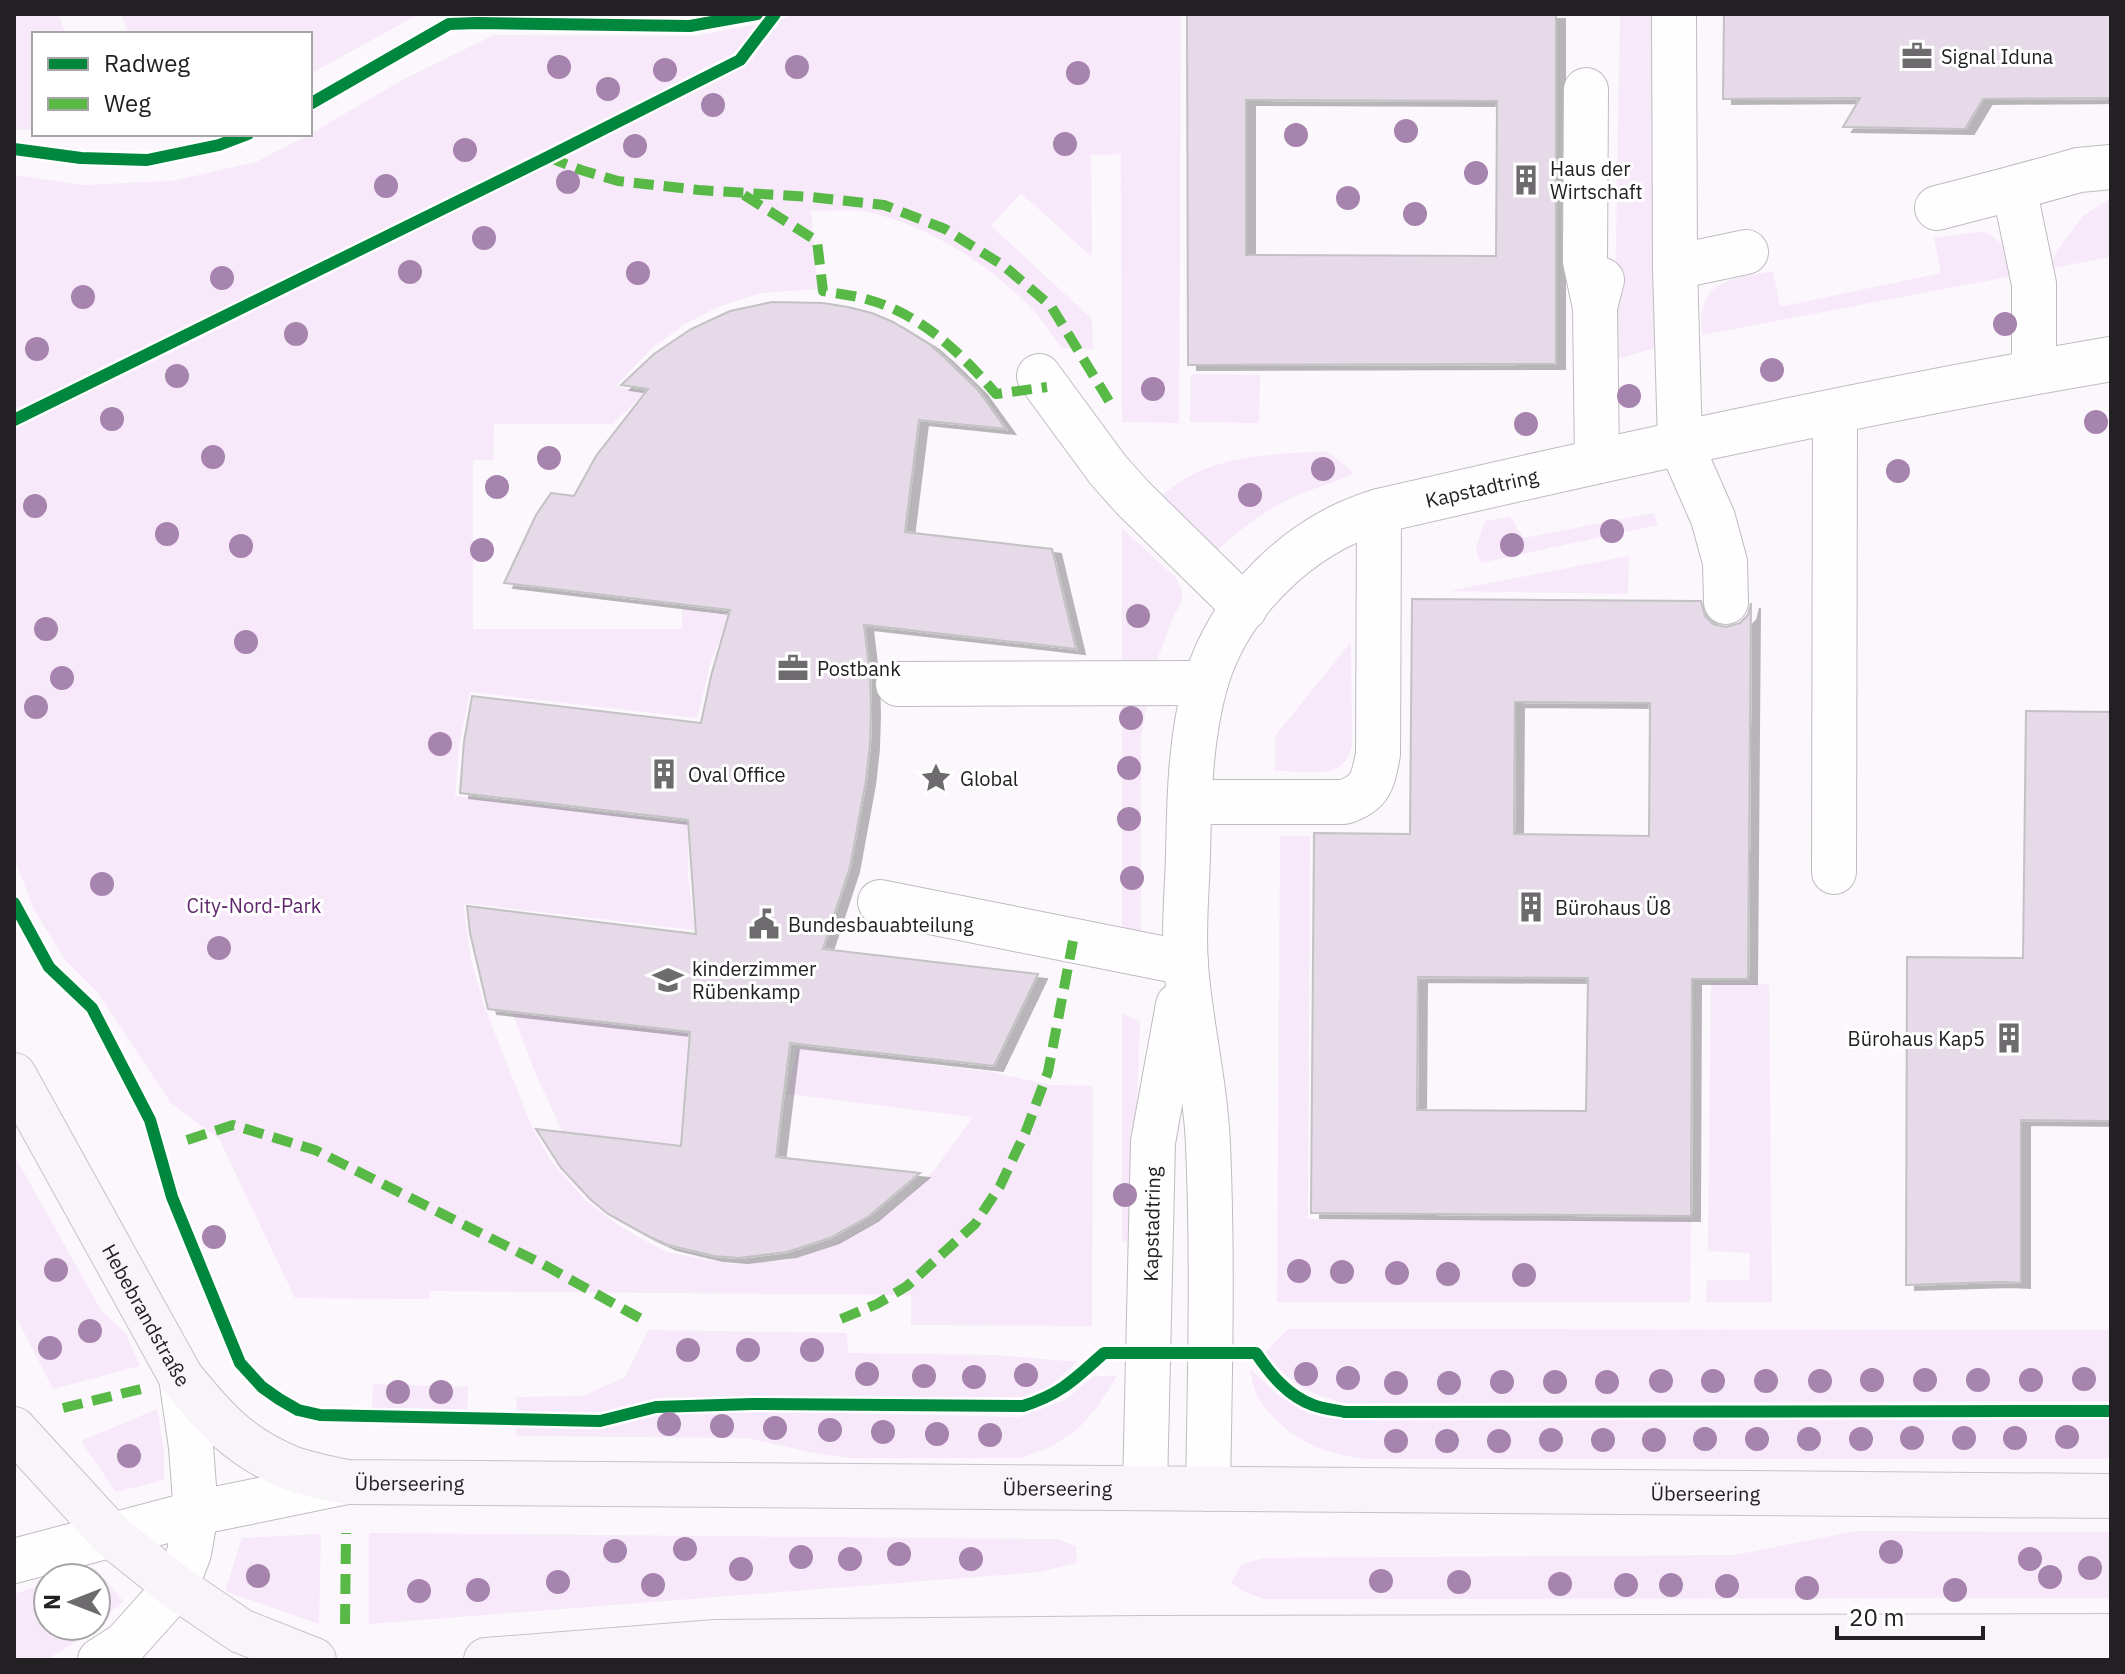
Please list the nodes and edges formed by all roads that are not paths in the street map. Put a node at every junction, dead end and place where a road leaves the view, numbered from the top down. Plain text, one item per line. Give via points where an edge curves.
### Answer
1 (1674, 14) edge
2 (1586, 90) dead end
3 (2111, 167) edge
4 (2014, 188) junction
5 (1937, 208) dead end
6 (1746, 252) dead end
7 (1607, 261) dead end
8 (1675, 267) junction
9 (1595, 307) junction
10 (2111, 359) edge
11 (2034, 372) junction
12 (1039, 376) dead end
13 (1835, 412) junction
14 (1680, 443) junction
15 (1597, 461) junction
16 (1379, 511) junction
17 (1726, 602) dead end
18 (1245, 608) junction
19 (1206, 683) junction
20 (898, 684) dead end
21 (1190, 802) junction
22 (1834, 872) dead end
23 (880, 902) dead end
24 (1186, 963) junction
25 (14, 1075) edge
26 (181, 1377) junction
27 (14, 1429) edge
28 (347, 1482) junction
29 (1145, 1488) junction
30 (1208, 1489) junction
31 (2111, 1496) edge
32 (196, 1513) junction
33 (111, 1535) junction
34 (14, 1561) edge
35 (176, 1587) junction
36 (2111, 1636) edge
37 (1142, 1649) edge
38 (1203, 1650) edge
39 (100, 1660) edge
40 (314, 1660) edge
41 (486, 1660) edge

1 - 8 street
2 - 9 street via 1585,261
3 - 4 street
4 - 5 street
4 - 11 street via 2034,284
6 - 8 street
7 - 9 street
8 - 14 street
9 - 15 street
10 - 11 street, Kapstadtring
11 - 13 street, Kapstadtring
12 - 18 street via 1116,479
13 - 14 street, Kapstadtring
13 - 22 street
14 - 15 street, Kapstadtring
14 - 17 street via 1713,518 1725,562
15 - 16 street, Kapstadtring
16 - 18 street, Kapstadtring via 1319,538 1279,567
16 - 21 street via 1378,754 1370,785 1359,797 1344,802
18 - 19 street, Kapstadtring via 1221,641
19 - 20 street
19 - 21 street, Kapstadtring
21 - 24 street, Kapstadtring
23 - 24 street
24 - 29 street, Kapstadtring via 1153,1142
24 - 30 street, Kapstadtring via 1208,1142
25 - 26 main road, Hebebrandstraße
26 - 28 main road, Hebebrandstraße via 249,1448 293,1469
26 - 32 street
27 - 33 main road
28 - 29 main road, Überseering
28 - 32 street, Überseering
29 - 30 main road, Überseering
30 - 31 main road, Überseering
32 - 33 street, Überseering
32 - 35 street
33 - 34 street, Überseering
33 - 35 main road
35 - 39 street via 125,1644
35 - 40 main road via 241,1631
36 - 38 main road
37 - 38 main road
37 - 41 main road via 715,1642

